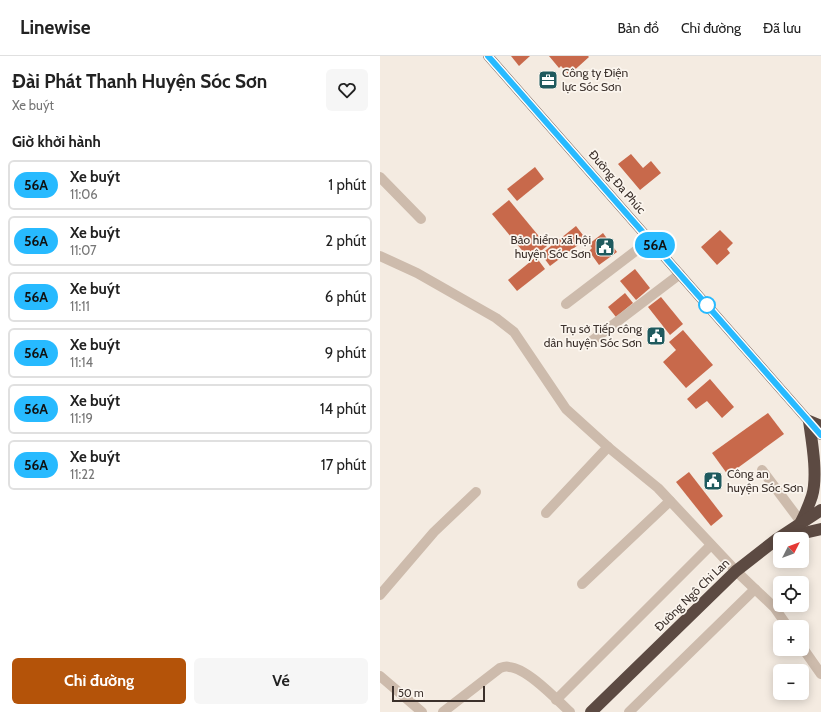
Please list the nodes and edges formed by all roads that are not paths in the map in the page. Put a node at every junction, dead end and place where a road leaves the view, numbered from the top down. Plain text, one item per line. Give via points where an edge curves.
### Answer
1 (488, 56) edge
2 (380, 177) edge
3 (421, 219) dead end
4 (650, 240) junction
5 (380, 256) edge
6 (680, 274) junction
7 (566, 304) dead end
8 (589, 343) dead end
9 (809, 421) junction
10 (821, 426) edge
11 (821, 435) edge
12 (608, 447) junction
13 (762, 470) dead end
14 (476, 492) dead end
15 (670, 501) junction
16 (821, 510) edge
17 (546, 512) dead end
18 (801, 522) junction
19 (821, 529) edge
20 (787, 532) edge
21 (808, 532) edge
22 (773, 542) edge
23 (711, 545) junction
24 (736, 571) junction
25 (582, 584) dead end
26 (755, 589) junction
27 (380, 595) edge
28 (783, 620) edge
29 (808, 656) edge
30 (821, 674) edge
31 (380, 676) edge
32 (556, 700) junction
33 (422, 712) edge
34 (443, 712) edge
35 (570, 712) edge
36 (591, 712) edge
37 (629, 712) edge

1 - 4 main road, Đường Đa Phúc
2 - 3 street
4 - 6 main road, Đường Đa Phúc
4 - 7 street
5 - 12 street via 496,318 514,332 566,409
6 - 8 street
6 - 9 main road, Đường Đa Phúc
9 - 10 highway
9 - 11 main road, Đường Đa Phúc
9 - 18 highway via 814,473 812,495
12 - 15 street
12 - 17 street
13 - 18 street
14 - 27 street via 434,532
15 - 23 street
15 - 25 street
16 - 18 highway, Đường Ngô Chi Lan
18 - 20 highway, Đường Ngô Chi Lan
19 - 21 highway
22 - 24 highway, Đường Ngô Chi Lan
23 - 24 street
23 - 32 street
24 - 26 street
24 - 36 highway, Đường Ngô Chi Lan
26 - 28 street
26 - 37 street
29 - 30 street
31 - 33 street
32 - 34 street via 536,681 510,666 500,668
32 - 35 street

